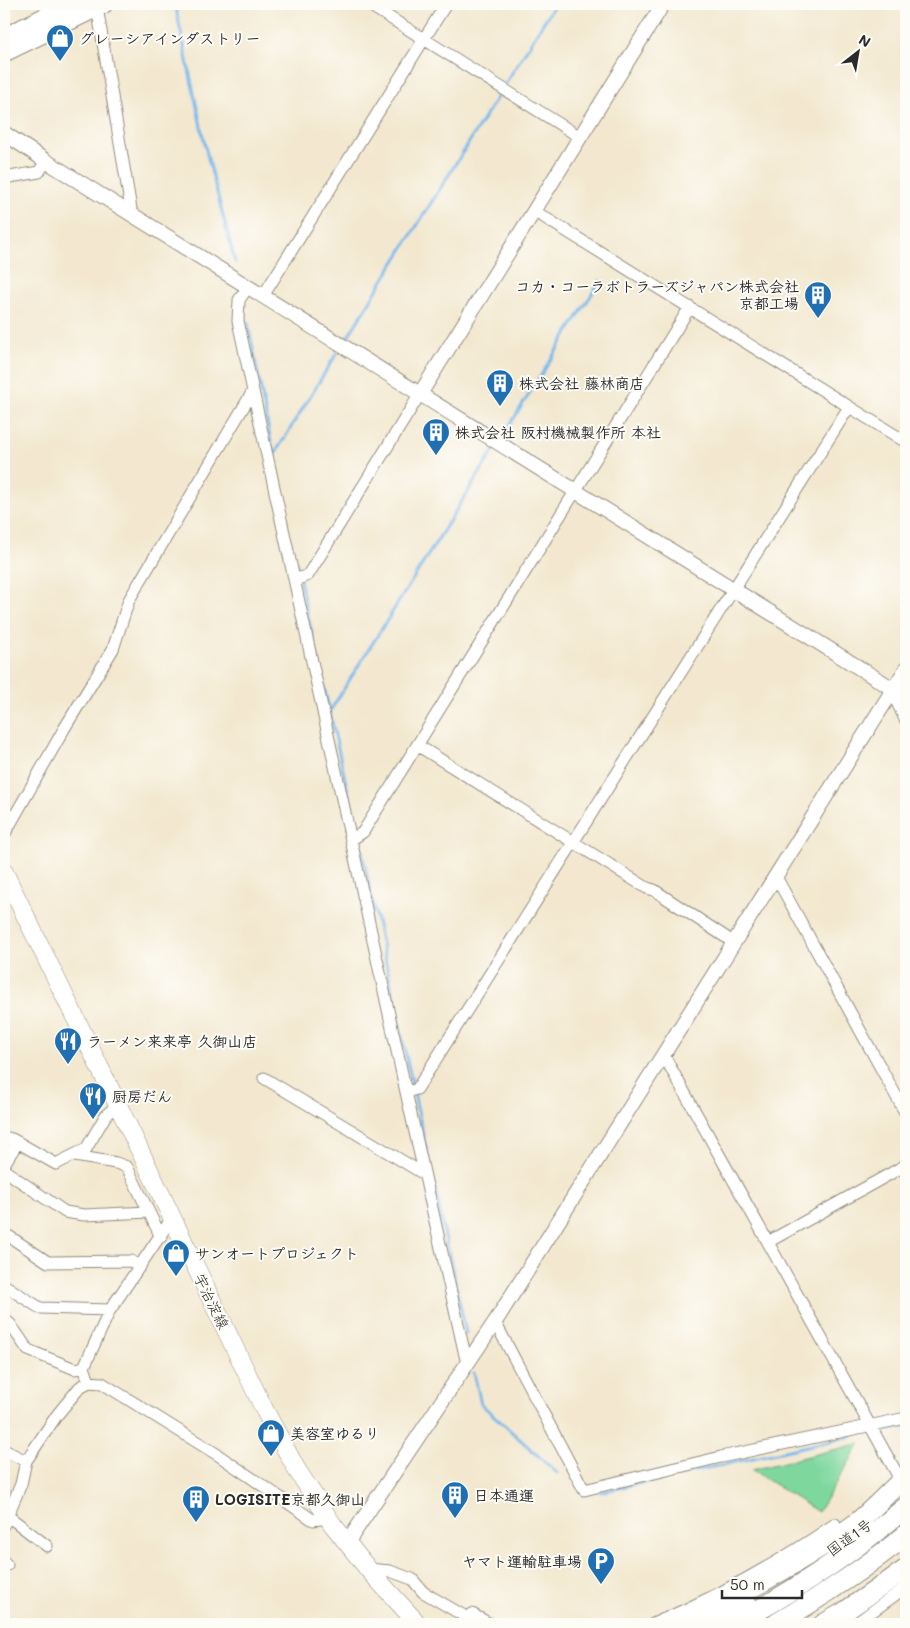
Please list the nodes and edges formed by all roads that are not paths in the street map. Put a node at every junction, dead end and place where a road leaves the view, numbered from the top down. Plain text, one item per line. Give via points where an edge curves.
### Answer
1 (72, 4) edge
2 (368, 4) edge
3 (446, 4) edge
4 (663, 4) edge
5 (100, 5) edge
6 (4, 38) edge
7 (424, 39) junction
8 (4, 52) edge
9 (4, 133) edge
10 (580, 137) junction
11 (46, 161) junction
12 (4, 178) edge
13 (534, 211) junction
14 (132, 215) junction
15 (248, 287) junction
16 (263, 296) junction
17 (690, 307) junction
18 (253, 391) junction
19 (420, 394) junction
20 (849, 407) junction
21 (906, 442) edge
22 (575, 491) junction
23 (295, 580) junction
24 (733, 590) junction
25 (906, 669) edge
26 (893, 690) junction
27 (906, 697) edge
28 (906, 718) edge
29 (417, 745) junction
30 (4, 835) edge
31 (352, 840) junction
32 (573, 843) junction
33 (4, 872) edge
34 (775, 875) junction
35 (733, 942) junction
36 (663, 1054) junction
37 (264, 1078) dead end
38 (406, 1092) junction
39 (118, 1105) junction
40 (906, 1114) edge
41 (4, 1137) edge
42 (18, 1142) junction
43 (75, 1156) junction
44 (4, 1164) edge
45 (906, 1165) edge
46 (4, 1170) edge
47 (424, 1174) junction
48 (148, 1212) junction
49 (172, 1218) junction
50 (4, 1234) edge
51 (161, 1237) junction
52 (768, 1242) junction
53 (140, 1267) junction
54 (4, 1285) edge
55 (110, 1310) junction
56 (4, 1319) edge
57 (495, 1322) junction
58 (467, 1364) junction
59 (84, 1367) junction
60 (89, 1382) junction
61 (906, 1418) edge
62 (870, 1426) junction
63 (4, 1450) edge
64 (26, 1461) junction
65 (904, 1484) edge
66 (906, 1507) edge
67 (328, 1518) junction
68 (6, 1520) edge
69 (834, 1524) dead end
70 (906, 1535) edge
71 (347, 1543) junction
72 (906, 1543) edge
73 (47, 1546) dead end
74 (368, 1569) junction
75 (906, 1569) edge
76 (412, 1579) junction
77 (906, 1587) edge
78 (418, 1624) edge
79 (478, 1624) edge
80 (490, 1624) edge
81 (653, 1624) edge
82 (682, 1624) edge
83 (714, 1624) edge
84 (734, 1624) edge
85 (776, 1624) edge
86 (790, 1624) edge
87 (823, 1624) edge
88 (855, 1624) edge

1 - 6 highway
2 - 7 street
3 - 7 street
4 - 10 street
5 - 8 highway
5 - 14 street
7 - 10 street
7 - 16 street
9 - 11 street
10 - 13 street
11 - 12 street via 39,172
11 - 14 street
13 - 17 street
13 - 19 street
14 - 15 street
15 - 16 street
15 - 18 street via 239,300 238,321
16 - 19 street
17 - 20 street
17 - 22 street
18 - 23 street
18 - 30 street via 129,600 113,649
19 - 22 street
19 - 23 street via 308,575
20 - 21 street
20 - 24 street
22 - 24 street
22 - 29 street
23 - 31 street
24 - 26 street
24 - 32 street
25 - 26 street
26 - 27 street
26 - 28 street
26 - 34 street
29 - 31 street via 363,832
29 - 32 street
31 - 38 street
32 - 35 street via 654,890
32 - 38 street via 417,1089
33 - 39 main road, 宇治淀線
34 - 35 street
34 - 40 street
35 - 36 street
36 - 52 street
36 - 57 street
37 - 47 street
38 - 47 street
39 - 43 street via 106,1115 86,1149
39 - 49 main road, 宇治淀線
41 - 42 street
42 - 43 street via 56,1164
42 - 44 street
43 - 48 street via 127,1167
45 - 52 street
46 - 48 street via 64,1212 84,1215
47 - 58 street
48 - 51 street
49 - 51 street
49 - 67 main road, 宇治淀線 via 264,1409
50 - 53 street via 48,1262 131,1261
51 - 53 street
52 - 62 street
53 - 55 street
54 - 55 street via 40,1308
55 - 59 street
56 - 59 street via 28,1350 75,1369
57 - 58 street
57 - 62 street via 584,1490
58 - 71 street
59 - 60 street
60 - 64 street via 80,1387 57,1415
60 - 67 street via 102,1383 218,1455 313,1520
61 - 62 street
62 - 65 street
63 - 64 street
64 - 68 street via 21,1484
65 - 82 highway via 854,1525 800,1560 739,1596
65 - 83 highway, 国道1号 via 842,1544 754,1602
66 - 84 highway via 832,1564
67 - 71 main road, 宇治淀線
68 - 73 street
69 - 81 street via 740,1583
70 - 85 highway via 825,1594
71 - 74 main road, 宇治淀線
72 - 86 highway
74 - 76 street via 390,1571
74 - 78 main road, 宇治淀線
75 - 87 highway
76 - 79 street via 423,1592
76 - 80 street
77 - 88 street

